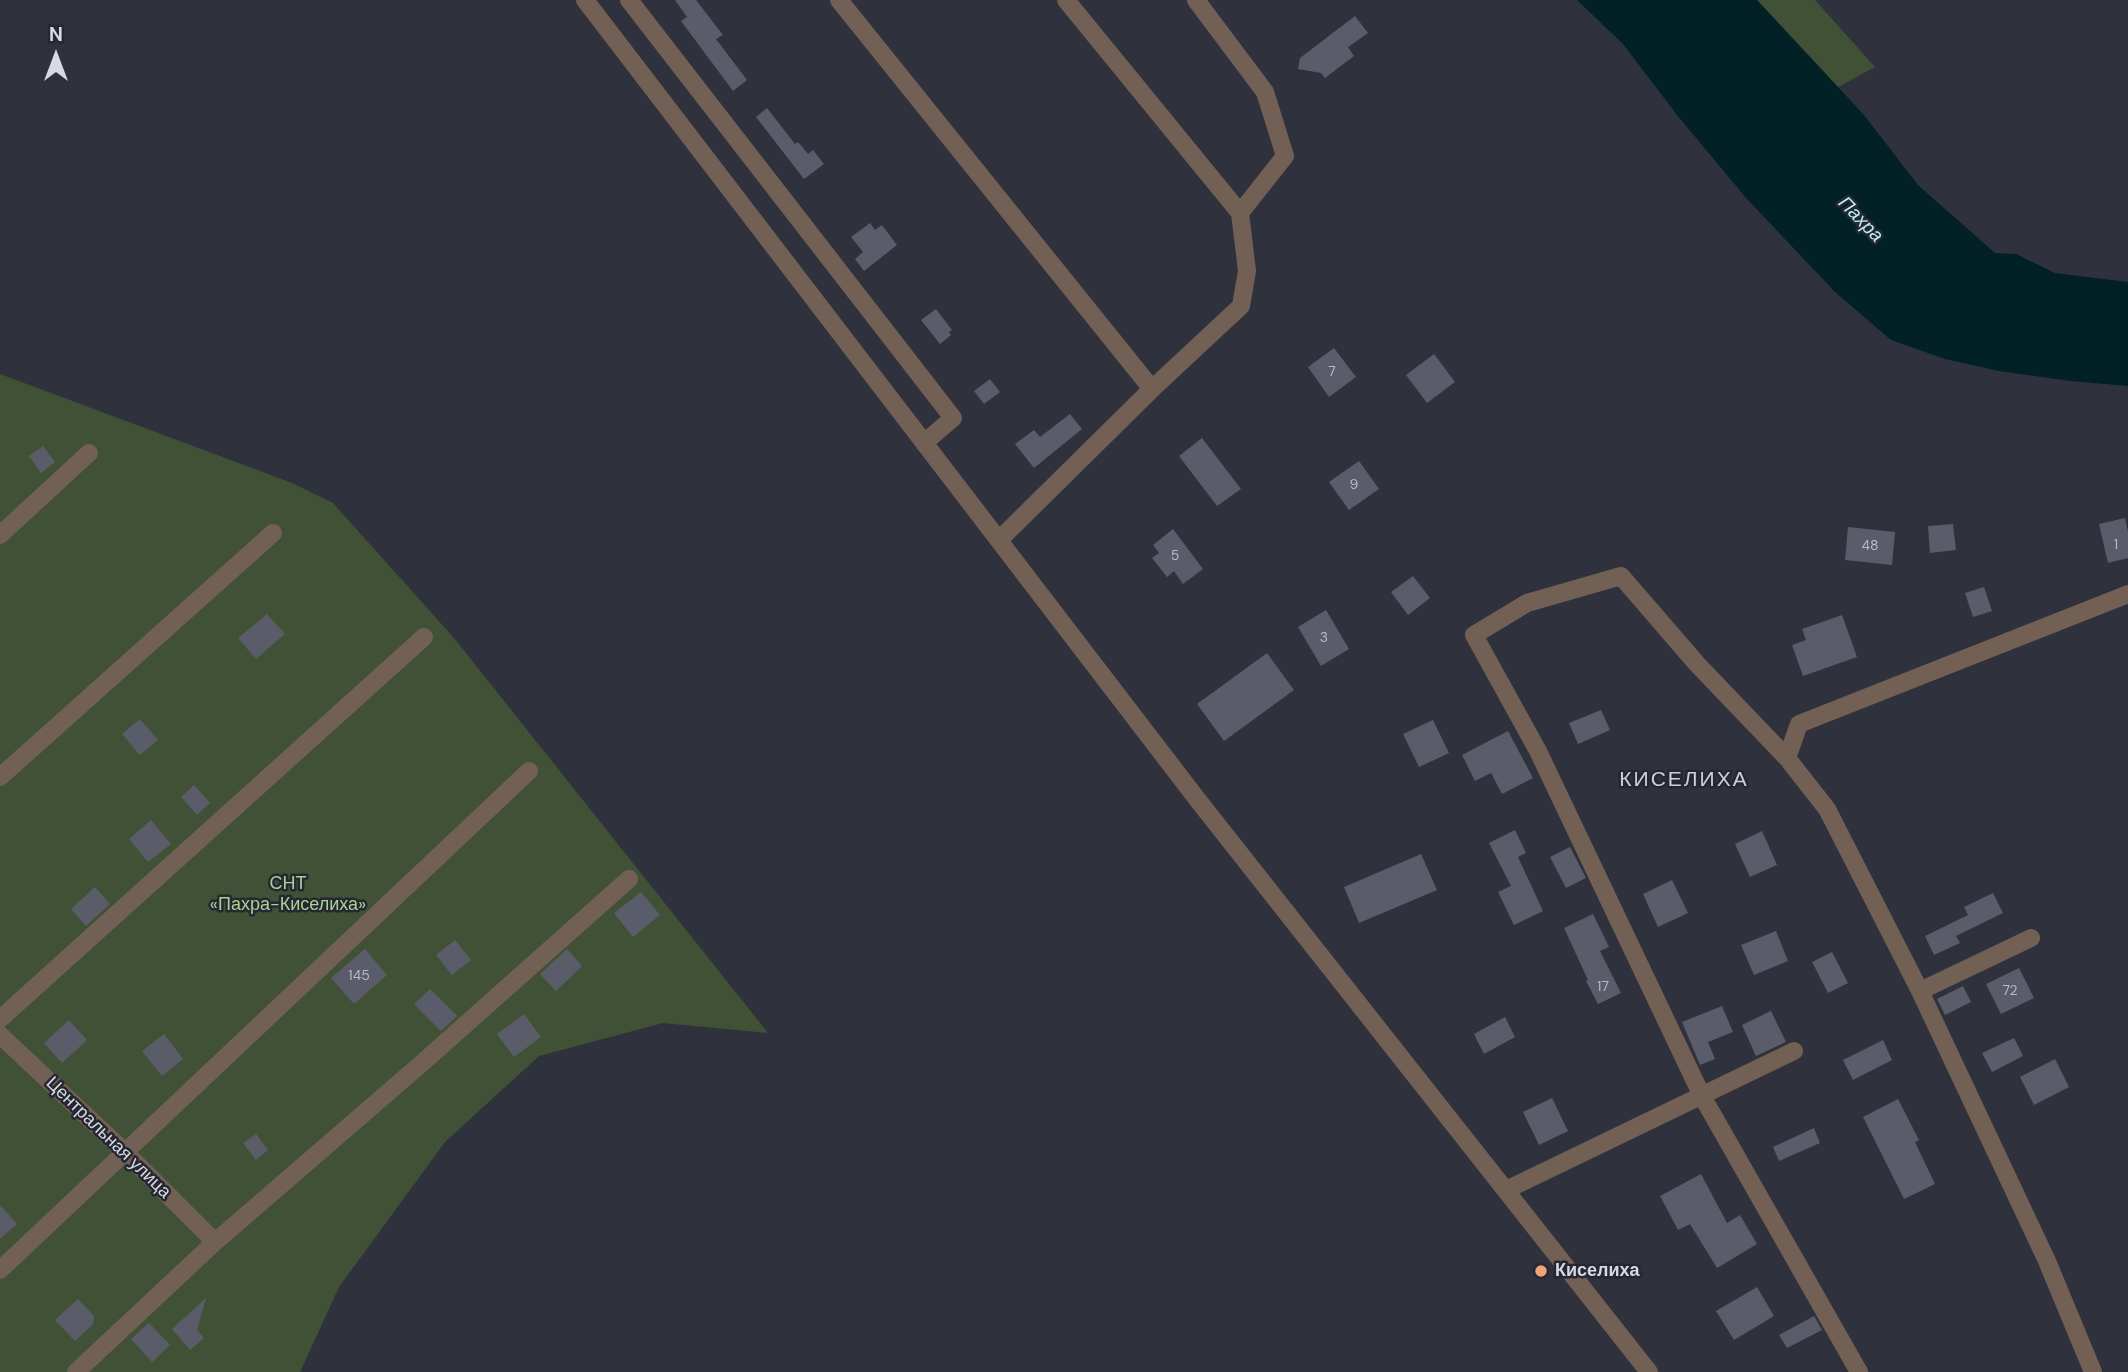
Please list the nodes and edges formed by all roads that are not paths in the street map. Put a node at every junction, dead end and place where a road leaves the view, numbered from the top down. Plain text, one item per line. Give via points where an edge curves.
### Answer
1 (629, 0) edge
2 (839, 0) edge
3 (1066, 0) edge
4 (1196, 0) edge
5 (593, 3) edge
6 (1240, 213) junction
7 (1152, 389) junction
8 (924, 443) junction
9 (89, 453) dead end
10 (273, 533) dead end
11 (0, 535) edge
12 (999, 540) junction
13 (2128, 594) edge
14 (424, 637) dead end
15 (1787, 758) junction
16 (528, 771) dead end
17 (0, 777) edge
18 (629, 879) dead end
19 (2031, 938) dead end
20 (1920, 991) junction
21 (0, 1019) edge
22 (0, 1035) edge
23 (1794, 1051) dead end
24 (1702, 1096) junction
25 (126, 1153) junction
26 (1506, 1190) junction
27 (215, 1242) junction
28 (0, 1270) edge
29 (76, 1372) edge
30 (1649, 1372) edge
31 (1859, 1372) edge
32 (2093, 1372) edge

1 - 8 street via 953,418
2 - 7 street
3 - 6 street
4 - 6 street via 1265,92 1285,156
5 - 8 street
6 - 7 street via 1247,271 1241,306
7 - 12 street
8 - 12 street
9 - 11 street
10 - 17 street
12 - 26 street
13 - 15 street via 1799,724
14 - 21 street
15 - 20 street via 1827,809
15 - 24 street via 1621,576 1527,603 1474,635 1538,751
16 - 25 street
18 - 27 street
19 - 20 street
20 - 32 street via 2047,1261
22 - 25 street, Центральная улица
23 - 24 street
24 - 26 street
24 - 31 street
25 - 27 street, Центральная улица
25 - 28 street
26 - 30 street
27 - 29 street

